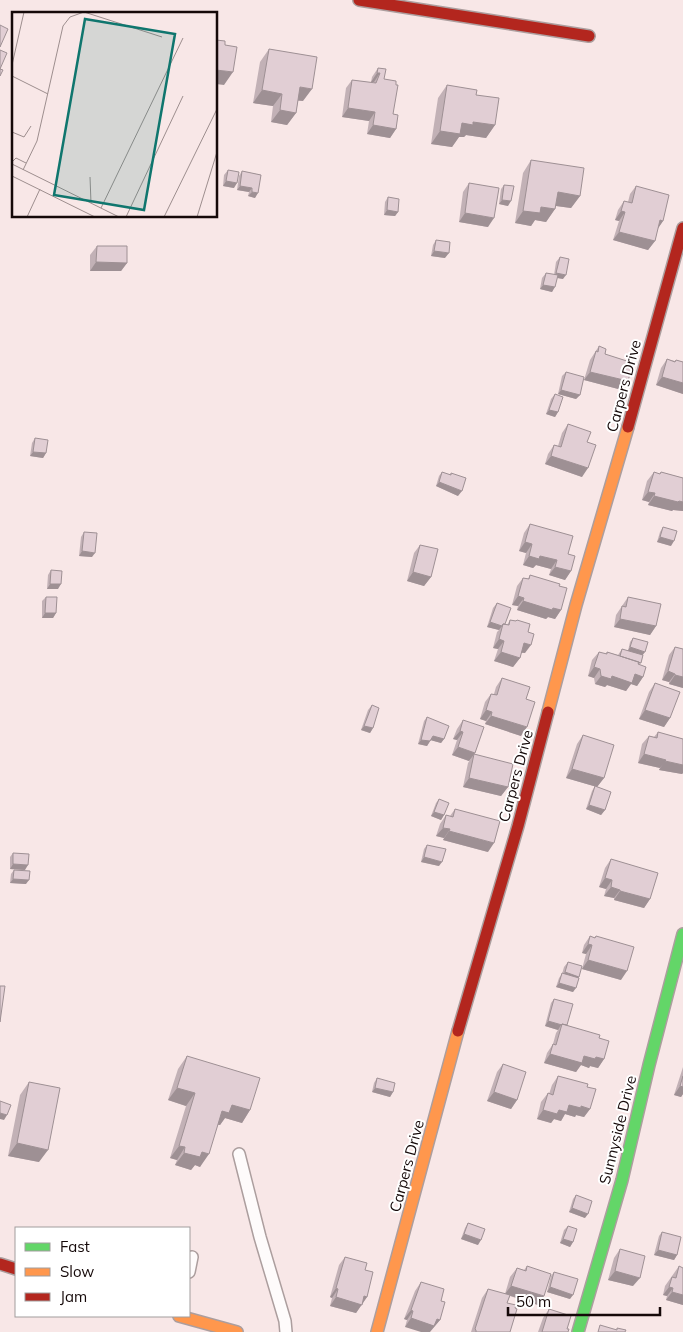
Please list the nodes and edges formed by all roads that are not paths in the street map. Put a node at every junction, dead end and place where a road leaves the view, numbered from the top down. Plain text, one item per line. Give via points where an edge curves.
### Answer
1 (359, 0) edge
2 (589, 36) dead end
3 (683, 228) edge
4 (683, 934) edge
5 (239, 1154) dead end
6 (192, 1258) dead end
7 (0, 1264) edge
8 (190, 1267) edge
9 (15, 1269) edge
10 (177, 1318) edge
11 (237, 1332) edge
12 (286, 1332) edge
13 (377, 1332) edge
14 (578, 1332) edge

1 - 2 street
3 - 13 street, Carpers Drive via 576,605 518,826 458,1030
4 - 14 street, Sunnyside Drive via 622,1180
5 - 12 lane
6 - 8 lane
7 - 9 street
10 - 11 street

